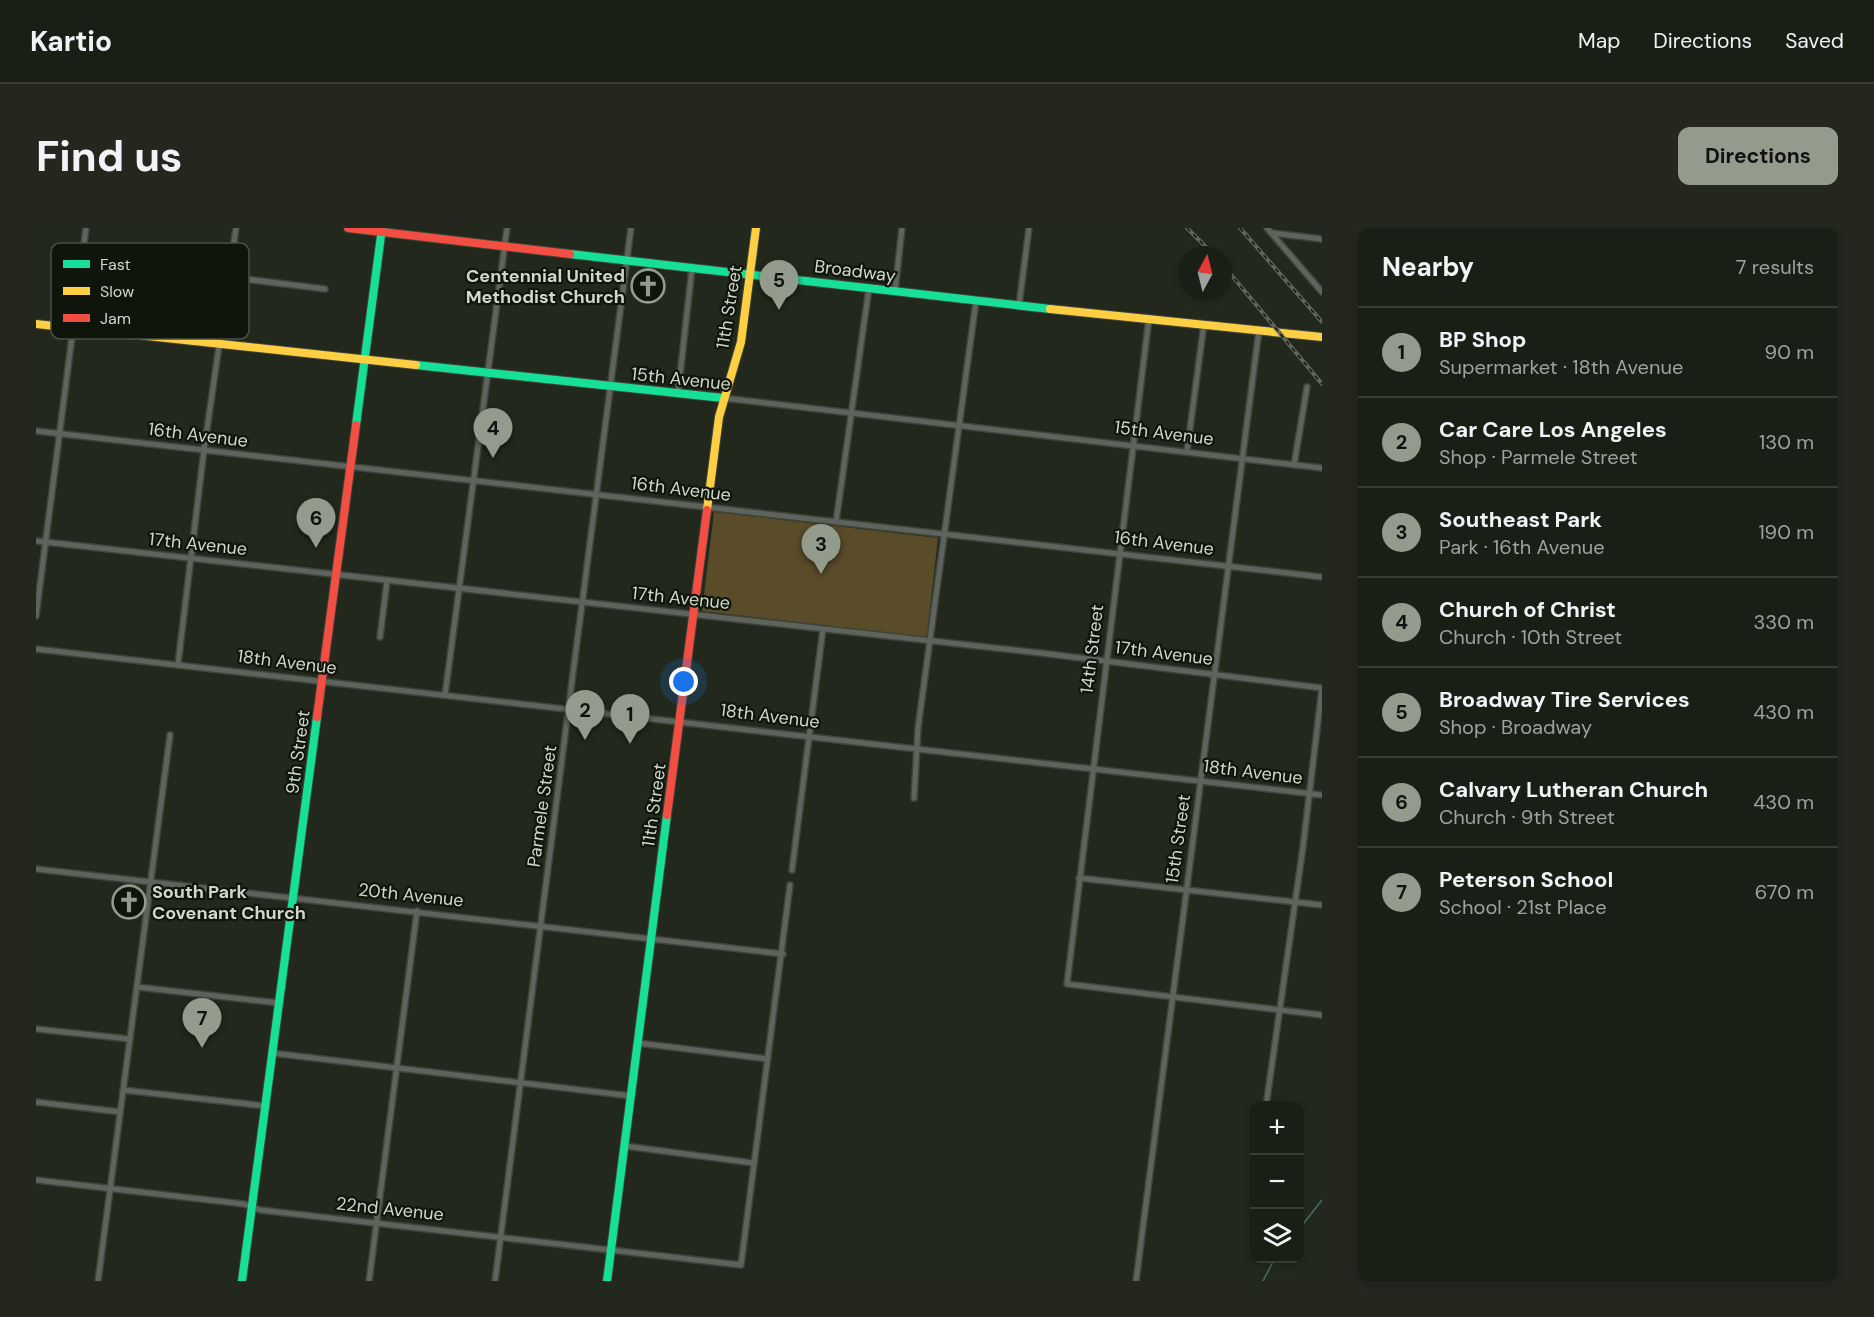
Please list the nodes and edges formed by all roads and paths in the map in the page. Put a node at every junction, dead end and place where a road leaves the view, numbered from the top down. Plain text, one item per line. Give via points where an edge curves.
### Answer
1 (86, 228) edge
2 (236, 228) edge
3 (348, 228) edge
4 (507, 228) edge
5 (631, 228) edge
6 (756, 228) edge
7 (902, 228) edge
8 (1029, 228) edge
9 (382, 230) edge
10 (1270, 230) edge
11 (1322, 239) edge
12 (84, 243) edge
13 (234, 243) edge
14 (505, 245) junction
15 (627, 259) junction
16 (692, 268) junction
17 (750, 274) junction
18 (249, 280) edge
19 (869, 288) junction
20 (325, 289) dead end
21 (895, 291) junction
22 (1322, 292) edge
23 (976, 301) junction
24 (1019, 305) junction
25 (1149, 318) junction
26 (36, 324) edge
27 (1204, 324) junction
28 (51, 326) edge
29 (1259, 330) junction
30 (1322, 337) edge
31 (72, 339) edge
32 (179, 339) edge
33 (219, 339) edge
34 (218, 343) junction
35 (364, 360) junction
36 (487, 373) junction
37 (610, 386) junction
38 (1307, 387) dead end
39 (678, 393) junction
40 (723, 398) junction
41 (850, 413) junction
42 (958, 425) junction
43 (36, 431) edge
44 (59, 434) junction
45 (1134, 445) junction
46 (204, 450) junction
47 (1187, 451) junction
48 (1242, 458) junction
49 (1294, 465) junction
50 (349, 467) junction
51 (1322, 468) edge
52 (472, 480) junction
53 (595, 494) junction
54 (707, 507) junction
55 (836, 522) junction
56 (944, 533) junction
57 (36, 541) edge
58 (45, 542) junction
59 (1120, 553) junction
60 (191, 559) junction
61 (1228, 566) junction
62 (336, 575) junction
63 (1322, 578) edge
64 (387, 581) junction
65 (459, 589) junction
66 (583, 603) junction
67 (694, 615) junction
68 (36, 616) edge
69 (823, 629) junction
70 (380, 637) dead end
71 (930, 641) junction
72 (36, 649) edge
73 (1105, 661) junction
74 (178, 664) junction
75 (1214, 674) junction
76 (322, 681) junction
77 (1322, 688) edge
78 (445, 695) junction
79 (570, 711) junction
80 (680, 720) junction
81 (170, 735) dead end
82 (809, 735) junction
83 (917, 748) junction
84 (1092, 768) junction
85 (1202, 781) junction
86 (1308, 794) junction
87 (1322, 795) edge
88 (914, 798) dead end
89 (36, 869) edge
90 (792, 870) dead end
91 (1079, 878) junction
92 (150, 882) junction
93 (790, 885) dead end
94 (1186, 888) junction
95 (293, 898) junction
96 (1294, 902) junction
97 (1322, 905) edge
98 (417, 910) junction
99 (541, 925) junction
100 (651, 937) junction
101 (783, 954) junction
102 (137, 987) junction
103 (1172, 998) junction
104 (279, 1002) junction
105 (1280, 1010) junction
106 (1322, 1015) edge
107 (36, 1029) edge
108 (130, 1039) junction
109 (638, 1043) junction
110 (272, 1053) junction
111 (768, 1059) junction
112 (397, 1068) junction
113 (518, 1083) junction
114 (123, 1090) junction
115 (631, 1096) junction
116 (1267, 1101) edge
117 (36, 1102) edge
118 (266, 1106) junction
119 (120, 1112) junction
120 (625, 1146) junction
121 (753, 1163) junction
122 (36, 1180) edge
123 (110, 1188) junction
124 (252, 1207) junction
125 (377, 1222) junction
126 (500, 1237) junction
127 (611, 1249) junction
128 (98, 1281) edge
129 (243, 1281) edge
130 (369, 1281) edge
131 (495, 1281) edge
132 (608, 1281) edge
133 (1136, 1281) edge

1 - 12 street
2 - 13 street
3 - 9 main road, Broadway
4 - 14 street
5 - 15 street, Parmele Street
6 - 17 main road, 11th Street
7 - 21 street
8 - 24 street
9 - 14 main road, Broadway
9 - 35 main road, 9th Street
10 - 11 street
10 - 22 street
14 - 15 main road, Broadway
14 - 36 street
15 - 16 main road, Broadway
15 - 37 street, Parmele Street
16 - 17 main road, Broadway
16 - 39 street
17 - 19 main road, Broadway
17 - 40 main road, 11th Street via 741,342
18 - 20 street
19 - 21 main road, Broadway
19 - 41 street
21 - 23 main road, Broadway
23 - 24 main road, Broadway
23 - 42 street
24 - 25 main road, Broadway
25 - 27 main road, Broadway
25 - 45 street, 14th Street
26 - 28 main road, 15th Avenue
27 - 29 main road, Broadway
27 - 47 street
29 - 30 main road, Broadway
29 - 48 street, 15th Street
31 - 44 street
32 - 34 main road, 15th Avenue
33 - 34 street
34 - 35 main road, 15th Avenue
34 - 46 street
35 - 36 main road, 15th Avenue
35 - 50 main road, 9th Street
36 - 37 main road, 15th Avenue
36 - 52 street
37 - 39 main road, 15th Avenue
37 - 53 street, Parmele Street
38 - 49 street
39 - 40 main road, 15th Avenue
40 - 41 street, 15th Avenue
40 - 54 main road, 11th Street
41 - 42 street, 15th Avenue
41 - 55 street
42 - 45 street, 15th Avenue
42 - 56 street
43 - 44 street, 16th Avenue
44 - 46 street, 16th Avenue
44 - 58 street
45 - 47 street, 15th Avenue
45 - 59 street, 14th Street
46 - 50 street, 16th Avenue
46 - 60 street
47 - 48 street, 15th Avenue
48 - 49 street, 15th Avenue
48 - 61 street, 15th Street
49 - 51 street, 15th Avenue
50 - 52 street, 16th Avenue
50 - 62 main road, 9th Street
52 - 53 street, 16th Avenue
52 - 65 street
53 - 54 street, 16th Avenue
53 - 66 street, Parmele Street
54 - 55 street, 16th Avenue
54 - 67 main road, 11th Street
55 - 56 street, 16th Avenue
56 - 59 street, 16th Avenue
56 - 71 street
57 - 58 street, 17th Avenue
58 - 60 street, 17th Avenue
58 - 68 street
59 - 61 street, 16th Avenue
59 - 73 street, 14th Street
60 - 62 street, 17th Avenue
60 - 74 street
61 - 63 street, 16th Avenue
61 - 75 street, 15th Street
62 - 64 street, 17th Avenue
62 - 76 main road, 9th Street
64 - 65 street, 17th Avenue
64 - 70 street
65 - 66 street, 17th Avenue
65 - 78 street
66 - 67 street, 17th Avenue
66 - 79 street, Parmele Street
67 - 69 street, 17th Avenue
67 - 80 main road, 11th Street
69 - 71 street, 17th Avenue
69 - 82 street
71 - 73 street, 17th Avenue
71 - 83 street
72 - 74 street, 18th Avenue
73 - 75 street, 17th Avenue
73 - 84 street, 14th Street
74 - 76 street, 18th Avenue
75 - 77 street, 17th Avenue
75 - 85 street, 15th Street
76 - 78 street, 18th Avenue
76 - 95 main road, 9th Street
77 - 86 street
78 - 79 street, 18th Avenue
79 - 80 street, 18th Avenue
79 - 99 street, Parmele Street
80 - 82 street, 18th Avenue
80 - 100 main road, 11th Street
81 - 92 street
82 - 83 street, 18th Avenue
82 - 90 street
83 - 84 street, 18th Avenue
83 - 88 street
84 - 85 street, 18th Avenue
84 - 91 street, 14th Street
85 - 86 street, 18th Avenue
85 - 94 street, 15th Street
86 - 87 street, 18th Avenue
86 - 96 street
89 - 92 street, 20th Avenue
91 - 94 street
91 - 103 street, 14th Street via 1067,984
92 - 95 street, 20th Avenue
92 - 102 street
93 - 101 street
94 - 96 street
94 - 103 street, 15th Street
95 - 98 street, 20th Avenue
95 - 104 main road, 9th Street
96 - 97 street
96 - 105 street
98 - 99 street, 20th Avenue
98 - 112 street
99 - 100 street, 20th Avenue
99 - 113 street, Parmele Street
100 - 101 street, 20th Avenue
100 - 109 main road, 11th Street
101 - 111 street
102 - 104 street
102 - 108 street
103 - 105 street
103 - 133 street, 15th Street
104 - 110 main road, 9th Street
105 - 106 street
105 - 116 street
107 - 108 street
108 - 114 street
109 - 111 street
109 - 115 main road, 11th Street
110 - 112 street
110 - 118 main road, 9th Street
111 - 121 street
112 - 113 street
112 - 125 street
113 - 115 street
113 - 126 street, Parmele Street
114 - 118 street
114 - 119 street
115 - 120 main road, 11th Street
117 - 119 street
118 - 124 main road, 9th Street
119 - 123 street
120 - 121 street
120 - 127 main road, 11th Street
121 - 127 street, 22nd Avenue via 741,1265
122 - 123 street, 22nd Avenue
123 - 124 street, 22nd Avenue
123 - 128 street
124 - 125 street, 22nd Avenue
124 - 129 main road, 9th Street
125 - 126 street, 22nd Avenue
125 - 130 street
126 - 127 street, 22nd Avenue
126 - 131 street, Parmele Street
127 - 132 main road, 11th Street

